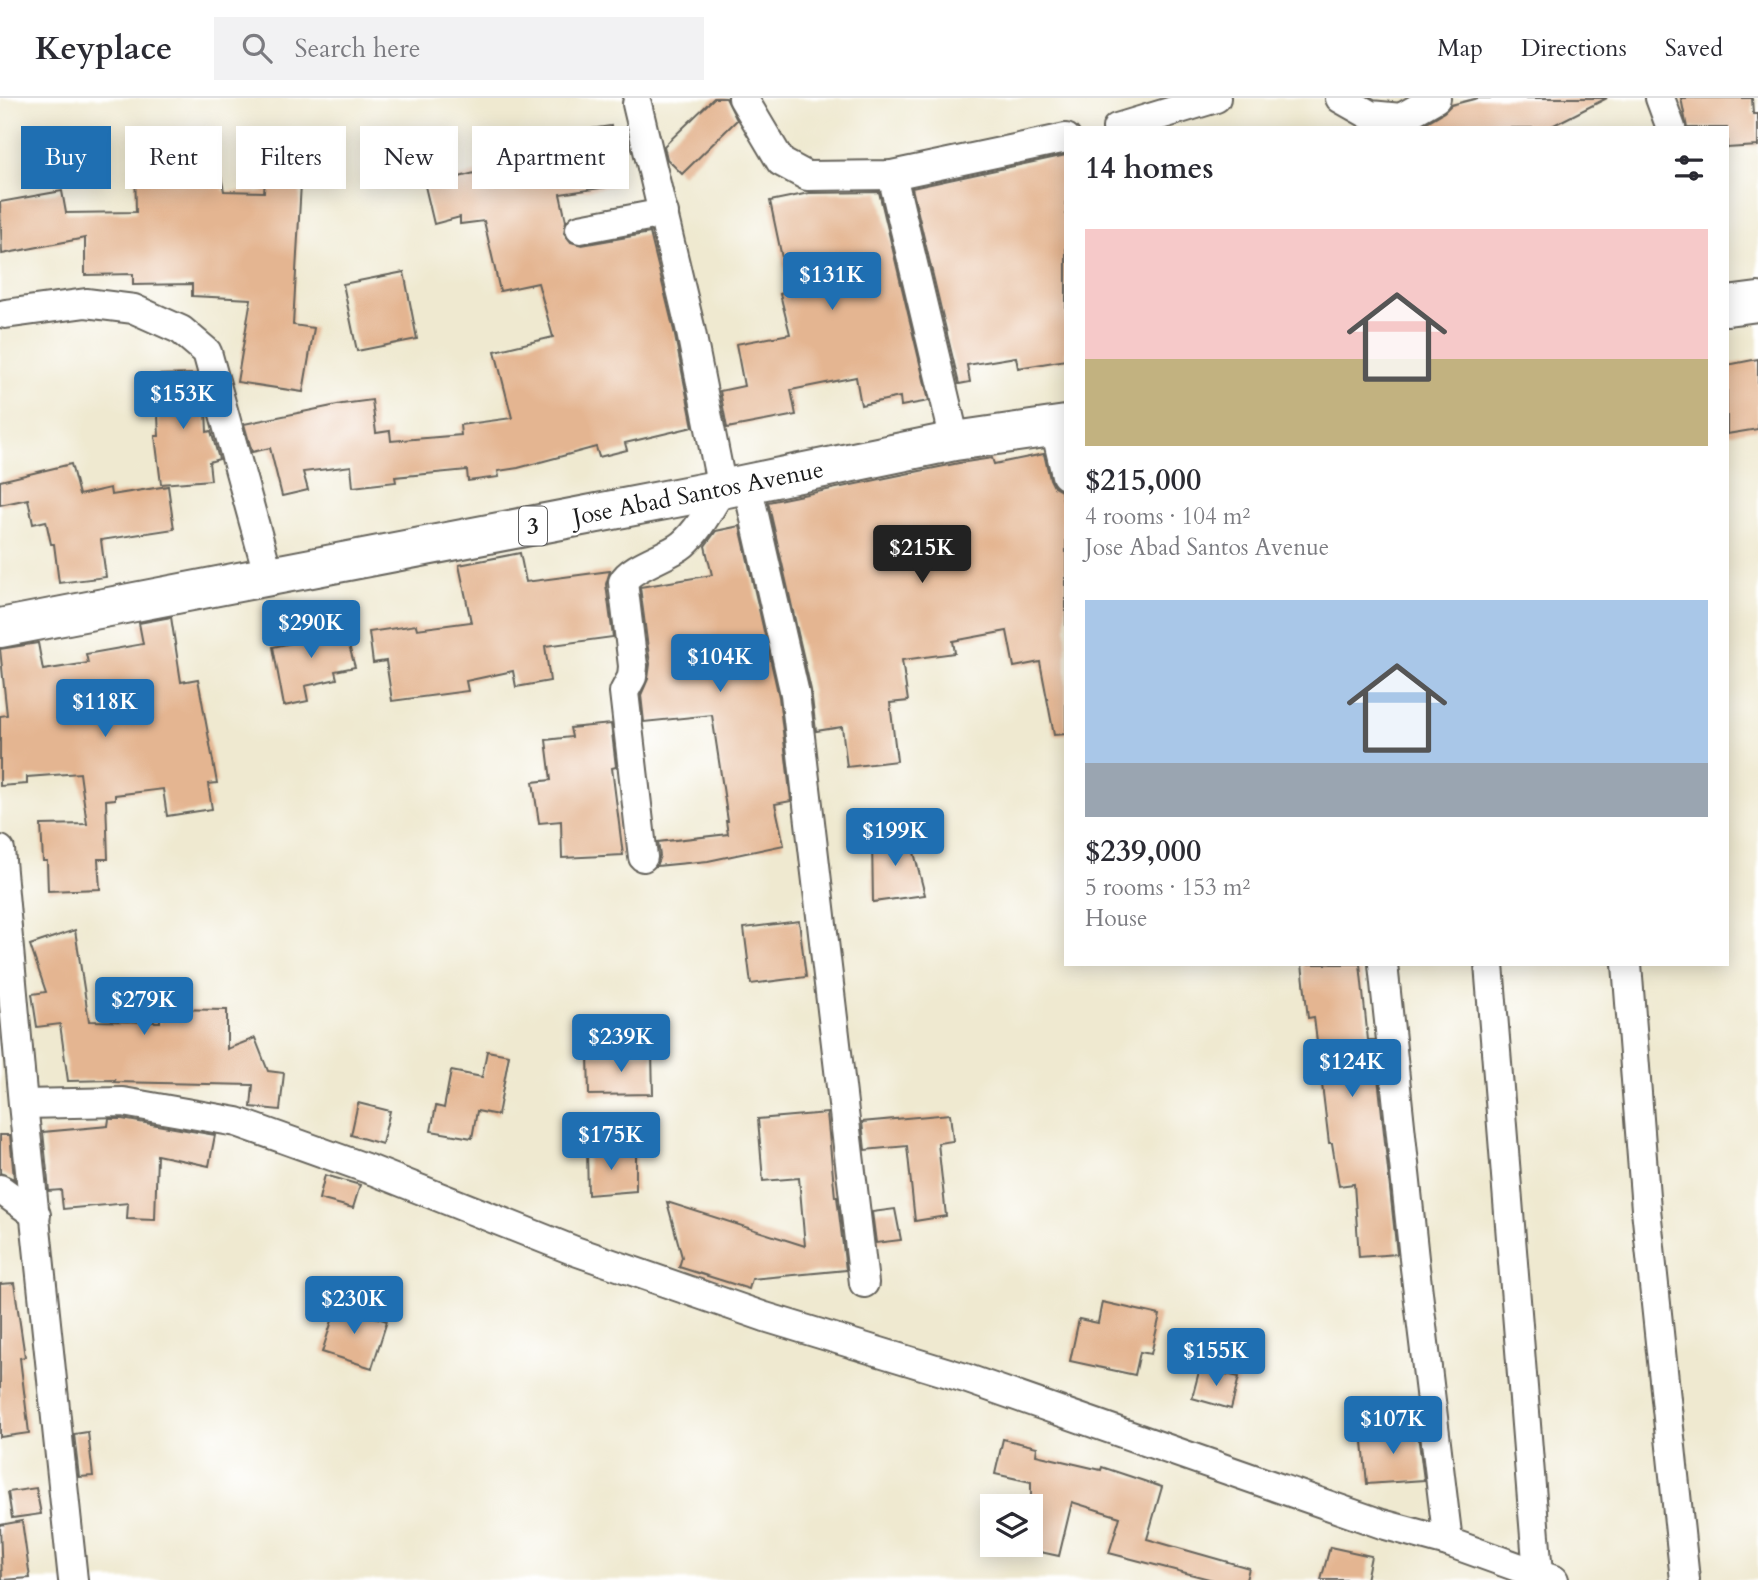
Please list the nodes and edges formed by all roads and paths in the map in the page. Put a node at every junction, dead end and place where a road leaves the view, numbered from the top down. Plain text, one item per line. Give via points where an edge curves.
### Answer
1 (743, 98) edge
2 (1216, 98) edge
3 (1340, 98) edge
4 (1436, 98) edge
5 (1660, 98) edge
6 (638, 104) dead end
7 (1125, 126) edge
8 (1670, 126) edge
9 (1064, 138) edge
10 (892, 175) junction
11 (664, 213) junction
12 (580, 229) dead end
13 (1758, 302) edge
14 (1729, 306) edge
15 (5, 314) dead end
16 (1060, 427) edge
17 (955, 440) junction
18 (1064, 459) edge
19 (734, 486) junction
20 (270, 577) junction
21 (0, 628) edge
22 (0, 850) edge
23 (643, 857) dead end
24 (1383, 966) edge
25 (1489, 966) edge
26 (1627, 966) edge
27 (23, 1104) junction
28 (0, 1189) edge
29 (36, 1215) junction
30 (864, 1283) dead end
31 (1448, 1542) junction
32 (1546, 1577) edge
33 (73, 1580) edge
34 (1685, 1580) edge

1 - 10 street via 780,162 807,177
2 - 7 street
3 - 4 street via 1370,115 1401,118
5 - 8 street
6 - 11 street
9 - 10 street
10 - 17 street
11 - 12 street
11 - 19 street
13 - 14 highway
15 - 20 street via 86,303 134,309 181,330 207,352
16 - 17 highway, Jose Abad Santos Avenue / 3
16 - 18 street
17 - 19 highway, Jose Abad Santos Avenue / 3
19 - 20 highway, Jose Abad Santos Avenue / 3
19 - 23 street via 684,543 626,574 623,582 634,666 624,692
19 - 30 street via 795,695
20 - 21 highway, Jose Abad Santos Avenue / 3
22 - 27 street
24 - 31 street
25 - 32 street
26 - 34 street via 1646,1209
27 - 29 street
27 - 31 street via 123,1102 237,1122 727,1304 965,1378 1382,1524
28 - 29 street
29 - 33 street
31 - 32 street

